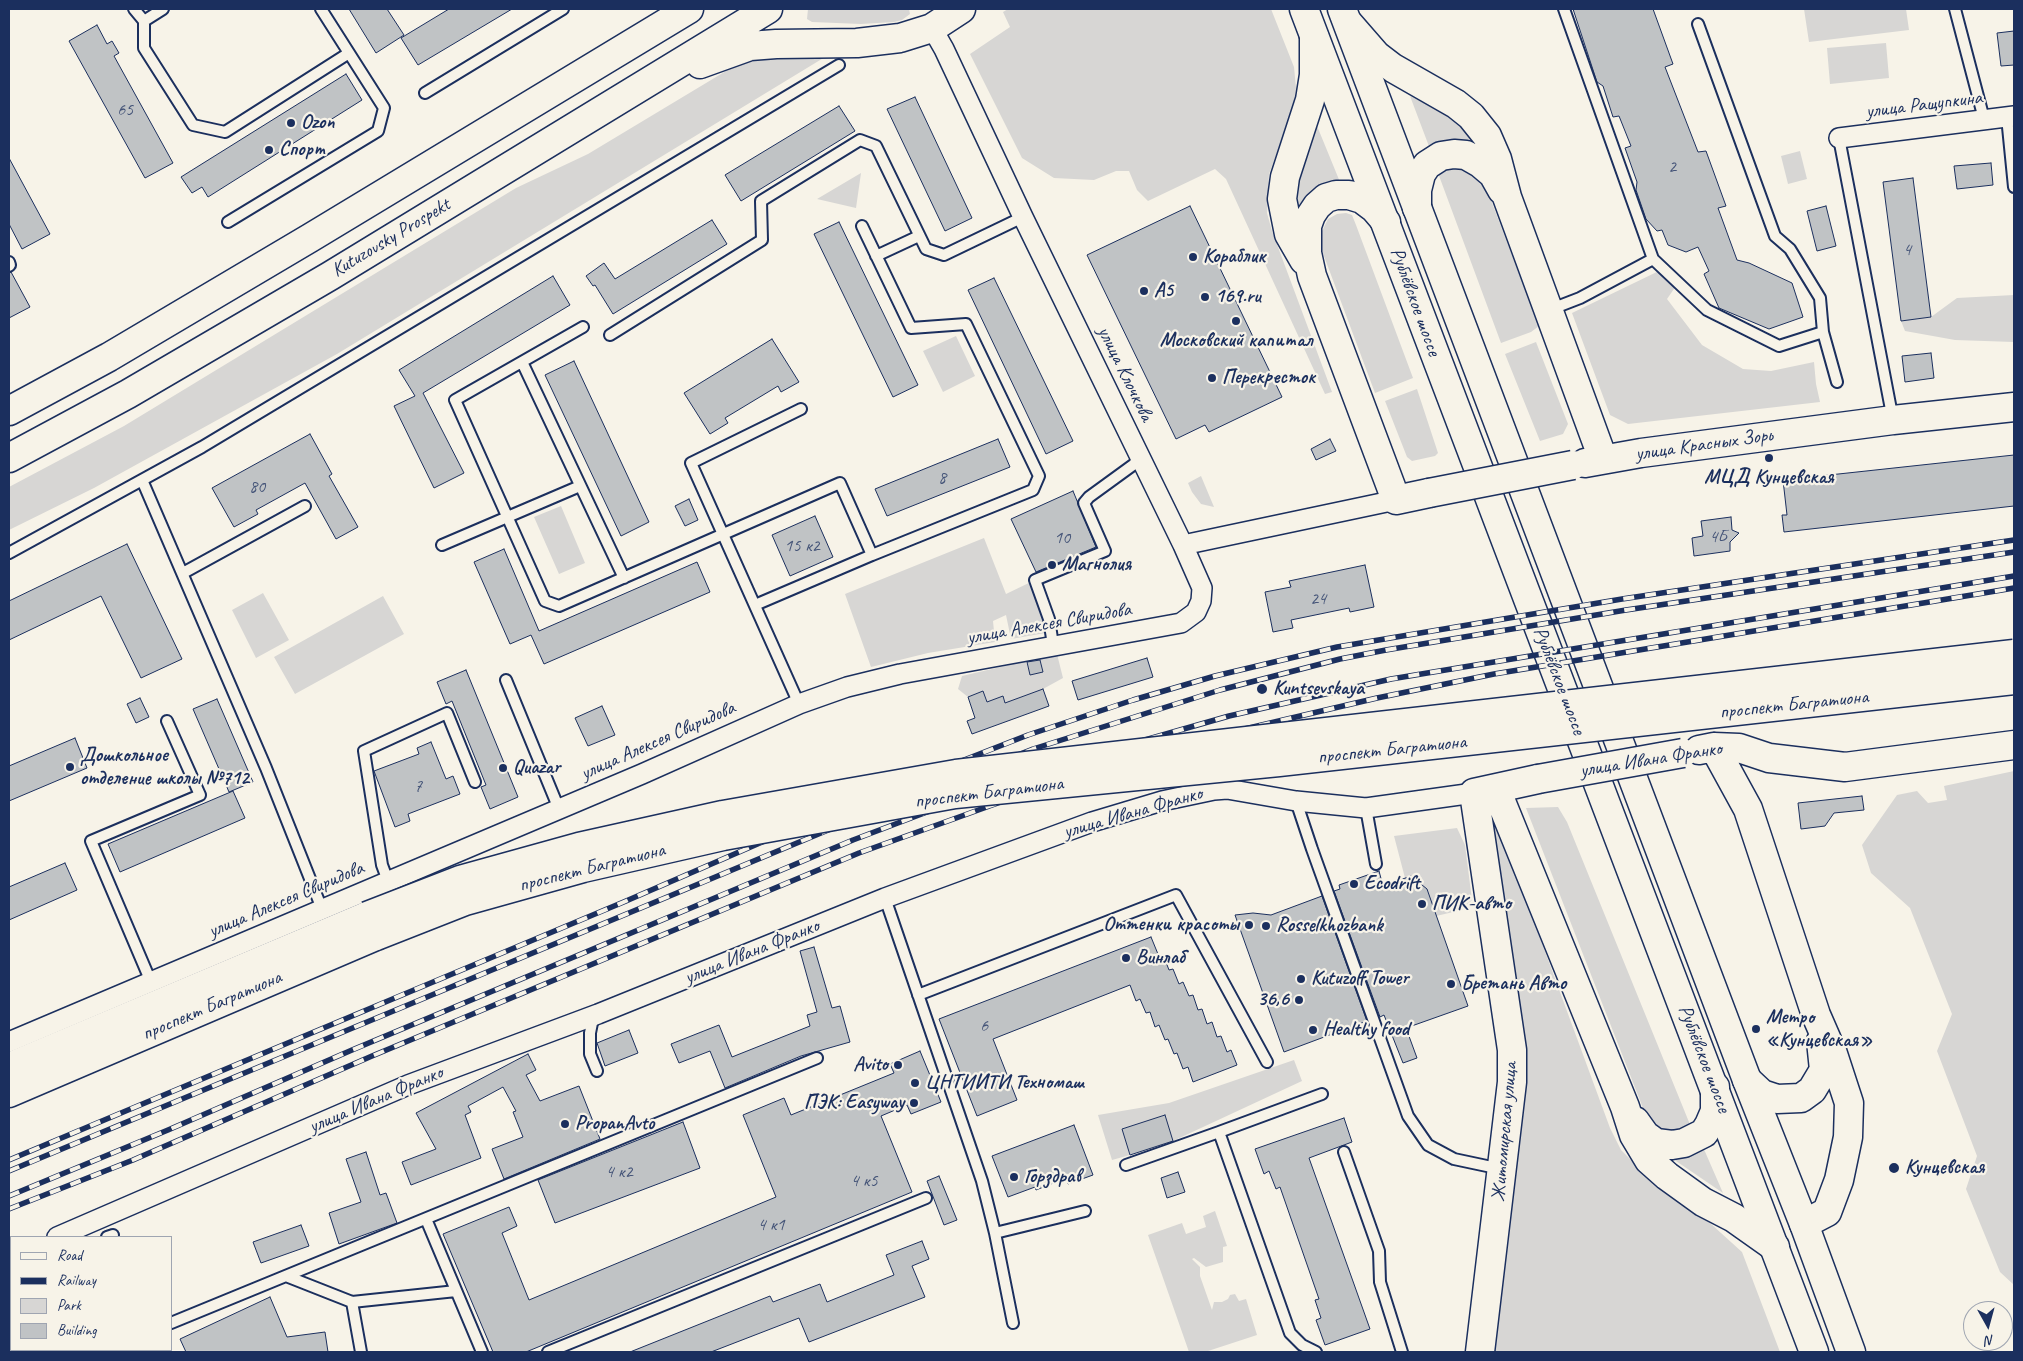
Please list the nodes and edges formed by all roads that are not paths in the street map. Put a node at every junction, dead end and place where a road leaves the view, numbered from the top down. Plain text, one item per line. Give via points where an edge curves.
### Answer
1 (134, 9) edge
2 (163, 9) edge
3 (321, 9) edge
4 (563, 9) edge
5 (689, 9) edge
6 (768, 9) edge
7 (961, 9) edge
8 (1304, 9) edge
9 (1564, 9) edge
10 (1955, 9) edge
11 (1344, 15) edge
12 (144, 21) junction
13 (1698, 24) dead end
14 (932, 28) junction
15 (1314, 35) junction
16 (349, 53) junction
17 (839, 65) dead end
18 (424, 93) dead end
19 (619, 100) junction
20 (2011, 116) edge
21 (1984, 119) junction
22 (1839, 138) joint
23 (2014, 187) edge
24 (1507, 197) junction
25 (1417, 208) junction
26 (1023, 217) junction
27 (228, 222) dead end
28 (1386, 222) junction
29 (862, 226) dead end
30 (919, 236) junction
31 (876, 256) junction
32 (1653, 259) junction
33 (9, 262) edge
34 (9, 266) edge
35 (1312, 276) junction
36 (1548, 310) junction
37 (583, 327) dead end
38 (1823, 332) junction
39 (610, 335) dead end
40 (522, 362) junction
41 (1837, 382) dead end
42 (2014, 407) edge
43 (801, 409) dead end
44 (9, 411) edge
45 (1893, 420) junction
46 (1141, 457) junction
47 (9, 458) edge
48 (1603, 459) junction
49 (142, 480) junction
50 (580, 486) junction
51 (1396, 500) junction
52 (305, 506) dead end
53 (508, 516) junction
54 (724, 535) junction
55 (442, 545) dead end
56 (1183, 545) junction
57 (9, 553) edge
58 (872, 556) junction
59 (183, 573) junction
60 (624, 578) junction
61 (755, 605) junction
62 (1052, 645) junction
63 (2014, 654) edge
64 (506, 680) dead end
65 (2014, 680) edge
66 (799, 704) junction
67 (167, 721) dead end
68 (2014, 745) edge
69 (1714, 747) junction
70 (475, 782) dead end
71 (1485, 791) junction
72 (1296, 801) junction
73 (1366, 808) junction
74 (559, 809) junction
75 (1376, 864) dead end
76 (388, 881) junction
77 (885, 898) junction
78 (322, 909) junction
79 (372, 926) junction
80 (151, 982) junction
81 (918, 995) junction
82 (598, 1014) junction
83 (1816, 1015) junction
84 (9, 1042) edge
85 (817, 1058) dead end
86 (1267, 1062) dead end
87 (9, 1067) edge
88 (597, 1071) dead end
89 (1747, 1080) junction
90 (1715, 1087) junction
91 (9, 1093) edge
92 (1322, 1094) dead end
93 (1625, 1107) junction
94 (1219, 1132) junction
95 (1344, 1152) dead end
96 (1126, 1164) dead end
97 (1502, 1169) junction
98 (926, 1198) dead end
99 (1085, 1211) dead end
100 (426, 1219) junction
101 (1804, 1224) junction
102 (995, 1233) junction
103 (58, 1236) edge
104 (1774, 1248) junction
105 (286, 1276) junction
106 (456, 1291) junction
107 (352, 1302) junction
108 (172, 1323) edge
109 (1013, 1323) dead end
110 (361, 1352) edge
111 (482, 1352) edge
112 (548, 1352) edge
113 (1316, 1352) edge
114 (1402, 1352) edge
115 (1480, 1352) edge
116 (1814, 1352) edge
117 (1851, 1352) edge

1 - 12 lane
2 - 12 lane
3 - 16 lane
4 - 18 lane
5 - 44 main road, Kutuzovsky Prospekt via 109,357
6 - 19 main road, Kutuzovsky Prospekt
7 - 14 main road
8 - 15 main road, Рублёвское шоссе
9 - 32 lane
10 - 21 lane
11 - 24 main road via 1376,55 1471,116 1487,136 1497,158
11 - 25 main road, Рублёвское шоссе
12 - 16 lane via 144,48 193,125 225,132
13 - 38 lane via 1775,236 1790,249 1820,298
14 - 19 main road via 900,38 857,43 750,46
14 - 26 street, улица Клочкова
15 - 28 main road, Рублёвское шоссе
15 - 35 main road via 1310,100 1285,177 1282,199 1289,234
16 - 27 lane via 384,108 378,131
17 - 49 lane via 211,442
19 - 47 main road, Kutuzovsky Prospekt via 330,276 128,394
20 - 21 street, улица Ращупкина
20 - 23 lane
21 - 22 street, улица Ращупкина
22 - 45 lane
24 - 25 main road via 1492,174 1480,163 1466,155 1454,154 1441,156 1427,165 1417,190
24 - 36 main road
25 - 89 main road, Рублёвское шоссе
26 - 30 lane via 944,255 926,249
26 - 46 street, улица Клочкова
28 - 35 main road via 1362,199 1349,194 1326,198 1317,206 1307,226 1307,253
28 - 90 main road, Рублёвское шоссе
29 - 31 lane
30 - 31 lane
30 - 39 lane via 876,146 860,140 761,201 762,240
31 - 58 lane via 911,328 966,324 1039,476 1033,490
32 - 36 lane via 1580,298
32 - 38 lane via 1707,310 1779,346
33 - 34 lane
35 - 51 main road
36 - 48 main road
37 - 40 lane
38 - 41 lane
40 - 50 lane
40 - 53 lane via 455,400
42 - 45 main road, улица Красных Зорь
43 - 54 lane via 692,463
45 - 48 main road, улица Красных Зорь
46 - 56 street, улица Клочкова
46 - 62 lane via 1084,503 1105,551 1035,580 1049,619
48 - 51 main road, улица Красных Зорь, bridge
49 - 57 lane
49 - 59 lane
50 - 53 lane
50 - 60 lane
51 - 56 street
52 - 59 lane
53 - 55 lane
53 - 60 lane via 545,601 559,606
54 - 58 lane via 840,483
54 - 60 lane
54 - 61 lane
56 - 62 street, улица Алексея Свиридова via 1202,588 1196,612 1181,623
58 - 61 lane
59 - 78 lane
61 - 66 lane
62 - 66 street, улица Алексея Свиридова via 900,674 847,687
63 - 79 main road, проспект Багратиона, bridge via 956,774 723,814 579,848 460,880
64 - 74 lane
65 - 79 main road, проспект Багратиона, bridge via 1279,762 955,794 723,836 583,868
66 - 74 street, улица Алексея Свиридова
67 - 80 lane via 200,795 91,841
68 - 69 main road, улица Ивана Франко via 1845,766 1769,758 1739,748
69 - 71 main road, улица Ивана Франко, bridge
69 - 83 main road via 1748,810
70 - 76 lane via 446,713 364,751 382,865
71 - 73 street, улица Ивана Франко
71 - 93 main road
71 - 97 main road, Житомирская улица via 1512,1050 1512,1082
72 - 73 street, улица Ивана Франко
72 - 77 street, улица Ивана Франко via 1227,789 1162,801 1092,822
72 - 97 lane via 1308,851 1408,1116 1428,1145 1454,1159
73 - 75 lane
74 - 76 street, улица Алексея Свиридова
76 - 78 street, улица Алексея Свиридова
77 - 81 lane
77 - 82 street, улица Ивана Франко
78 - 80 street, улица Алексея Свиридова
79 - 87 main road, проспект Багратиона
79 - 91 main road, проспект Багратиона
80 - 84 street, улица Алексея Свиридова
81 - 86 lane via 1176,895
81 - 102 lane via 982,1181
82 - 88 lane via 590,1033 590,1054
82 - 103 street, улица Ивана Франко via 408,1085
83 - 89 main road via 1824,1070 1812,1090 1801,1098 1777,1099 1762,1094
83 - 101 main road via 1843,1084 1850,1119 1839,1180 1826,1212
85 - 100 lane
89 - 101 main road, Рублёвское шоссе
90 - 93 main road via 1715,1111 1709,1125 1704,1132 1684,1143 1656,1143 1645,1135
90 - 104 main road, Рублёвское шоссе
92 - 94 lane
93 - 104 main road via 1634,1135 1649,1160 1703,1202 1734,1218
94 - 96 lane
94 - 113 lane via 1290,1333 1302,1345
95 - 114 lane via 1379,1251 1380,1282
97 - 115 main road, Житомирская улица
98 - 112 lane
99 - 102 lane
100 - 105 lane
100 - 106 lane
101 - 117 main road, Рублёвское шоссе
102 - 109 lane
104 - 116 main road, Рублёвское шоссе
105 - 107 lane
105 - 108 lane
106 - 107 lane
106 - 111 lane
107 - 110 lane

